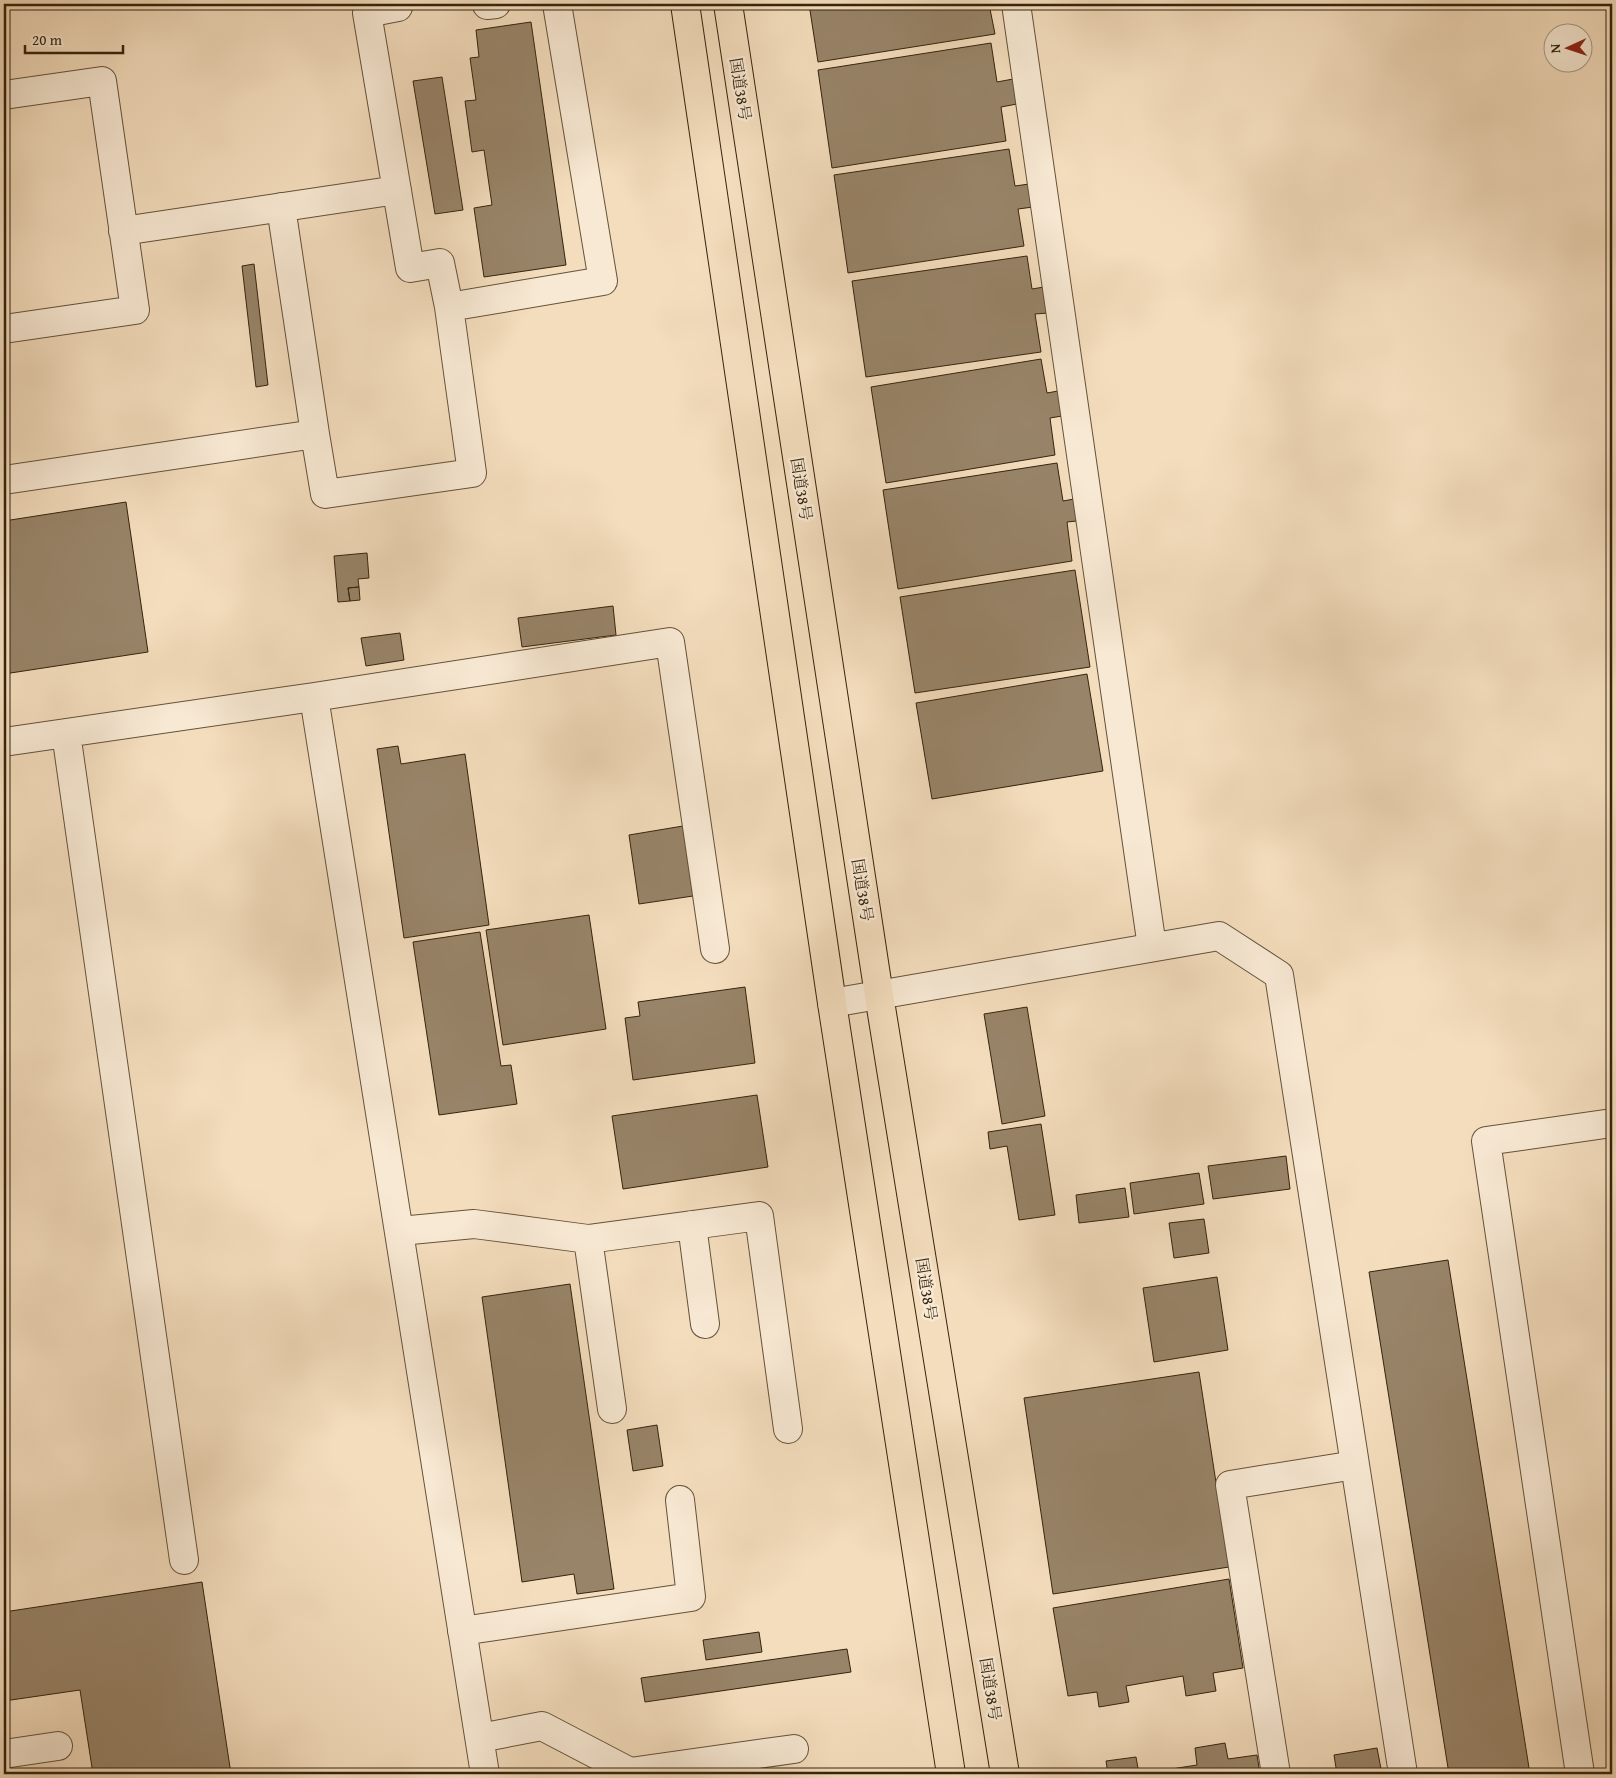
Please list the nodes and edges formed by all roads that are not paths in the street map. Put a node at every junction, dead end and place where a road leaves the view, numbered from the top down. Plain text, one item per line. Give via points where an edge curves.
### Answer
1 (398, 4) edge
2 (487, 4) edge
3 (496, 4) edge
4 (557, 4) edge
5 (684, 4) edge
6 (728, 4) edge
7 (1016, 4) edge
8 (4, 95) edge
9 (397, 190) junction
10 (281, 207) junction
11 (124, 231) junction
12 (449, 307) junction
13 (4, 329) edge
14 (315, 434) junction
15 (4, 480) edge
16 (314, 696) junction
17 (66, 733) junction
18 (4, 742) edge
19 (1152, 947) junction
20 (715, 949) dead end
21 (879, 995) junction
22 (832, 1003) junction
23 (1612, 1123) edge
24 (692, 1225) junction
25 (400, 1231) junction
26 (588, 1239) junction
27 (705, 1324) dead end
28 (612, 1409) dead end
29 (788, 1429) dead end
30 (1355, 1464) junction
31 (680, 1500) dead end
32 (184, 1560) dead end
33 (462, 1631) junction
34 (480, 1738) junction
35 (58, 1746) dead end
36 (794, 1749) dead end
37 (4, 1754) edge
38 (485, 1774) edge
39 (951, 1774) edge
40 (1005, 1774) edge
41 (1276, 1774) edge
42 (1403, 1774) edge
43 (1580, 1774) edge

1 - 9 street via 398,8 367,13
2 - 3 street
4 - 12 street via 603,281
5 - 22 highway
6 - 21 highway, 国道38号
7 - 19 street
8 - 11 street via 102,81
9 - 10 street
9 - 12 street via 410,268 440,263
10 - 11 street
10 - 14 street
11 - 13 street via 135,310
12 - 14 street via 472,473 325,494
14 - 15 street
16 - 17 street
16 - 20 street via 670,642
16 - 25 street
17 - 18 street
17 - 32 street
19 - 21 street
19 - 30 street via 1219,936 1279,976
21 - 22 street
21 - 40 highway, 国道38号
22 - 39 highway
23 - 43 street via 1486,1141
24 - 26 street
24 - 27 street
24 - 29 street via 759,1216
25 - 26 street via 474,1224
25 - 33 street
26 - 28 street
30 - 41 street via 1230,1485
30 - 42 street
31 - 33 street via 691,1597
33 - 34 street
34 - 36 street via 542,1726 630,1772
34 - 38 street
35 - 37 street

